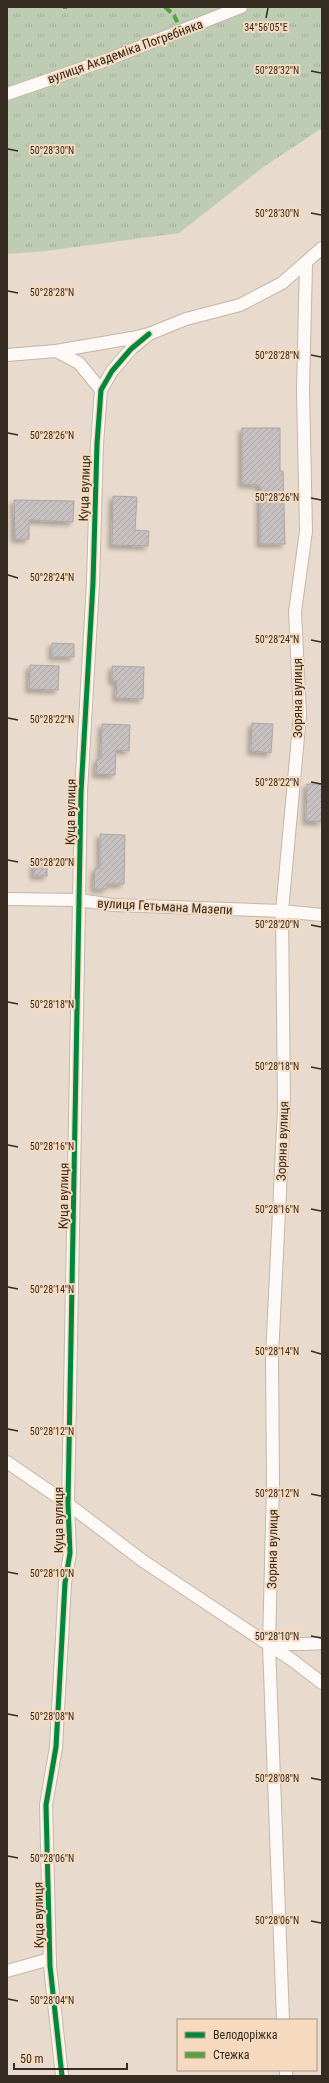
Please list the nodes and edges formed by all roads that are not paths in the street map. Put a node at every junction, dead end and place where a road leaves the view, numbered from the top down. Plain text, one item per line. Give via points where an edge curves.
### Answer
1 (241, 7) edge
2 (7, 94) edge
3 (322, 248) edge
4 (306, 263) junction
5 (149, 334) junction
6 (56, 351) junction
7 (7, 355) edge
8 (101, 390) junction
9 (7, 899) edge
10 (79, 900) junction
11 (282, 911) junction
12 (322, 915) edge
13 (7, 1462) edge
14 (68, 1504) junction
15 (322, 1643) edge
16 (268, 1644) junction
17 (322, 1683) edge
18 (50, 1959) junction
19 (7, 1971) edge
20 (283, 2019) edge
21 (62, 2076) edge

1 - 2 street, вулиця Академіка Погребняка via 110,59
3 - 4 street
4 - 5 street via 282,282 240,305 186,319
4 - 11 street, Зоряна вулиця via 303,390 306,531 295,612 300,715
5 - 6 street
5 - 8 street, Куца вулиця via 131,349 112,371
6 - 7 street
6 - 8 street via 79,363
8 - 10 street, Куца вулиця via 93,583 80,792
9 - 10 street, вулиця Гетьмана Мазепи
10 - 11 street, вулиця Гетьмана Мазепи via 113,905
10 - 14 street, Куца вулиця
11 - 12 street, вулиця Гетьмана Мазепи
11 - 16 street, Зоряна вулиця via 284,1108 272,1357 273,1485
13 - 14 street
14 - 16 street via 143,1561
14 - 18 street, Куца вулиця via 70,1553 65,1583 56,1747 46,1805
15 - 16 street via 301,1646
16 - 17 street
16 - 20 street, Зоряна вулиця
18 - 19 street
18 - 21 street, Куца вулиця

